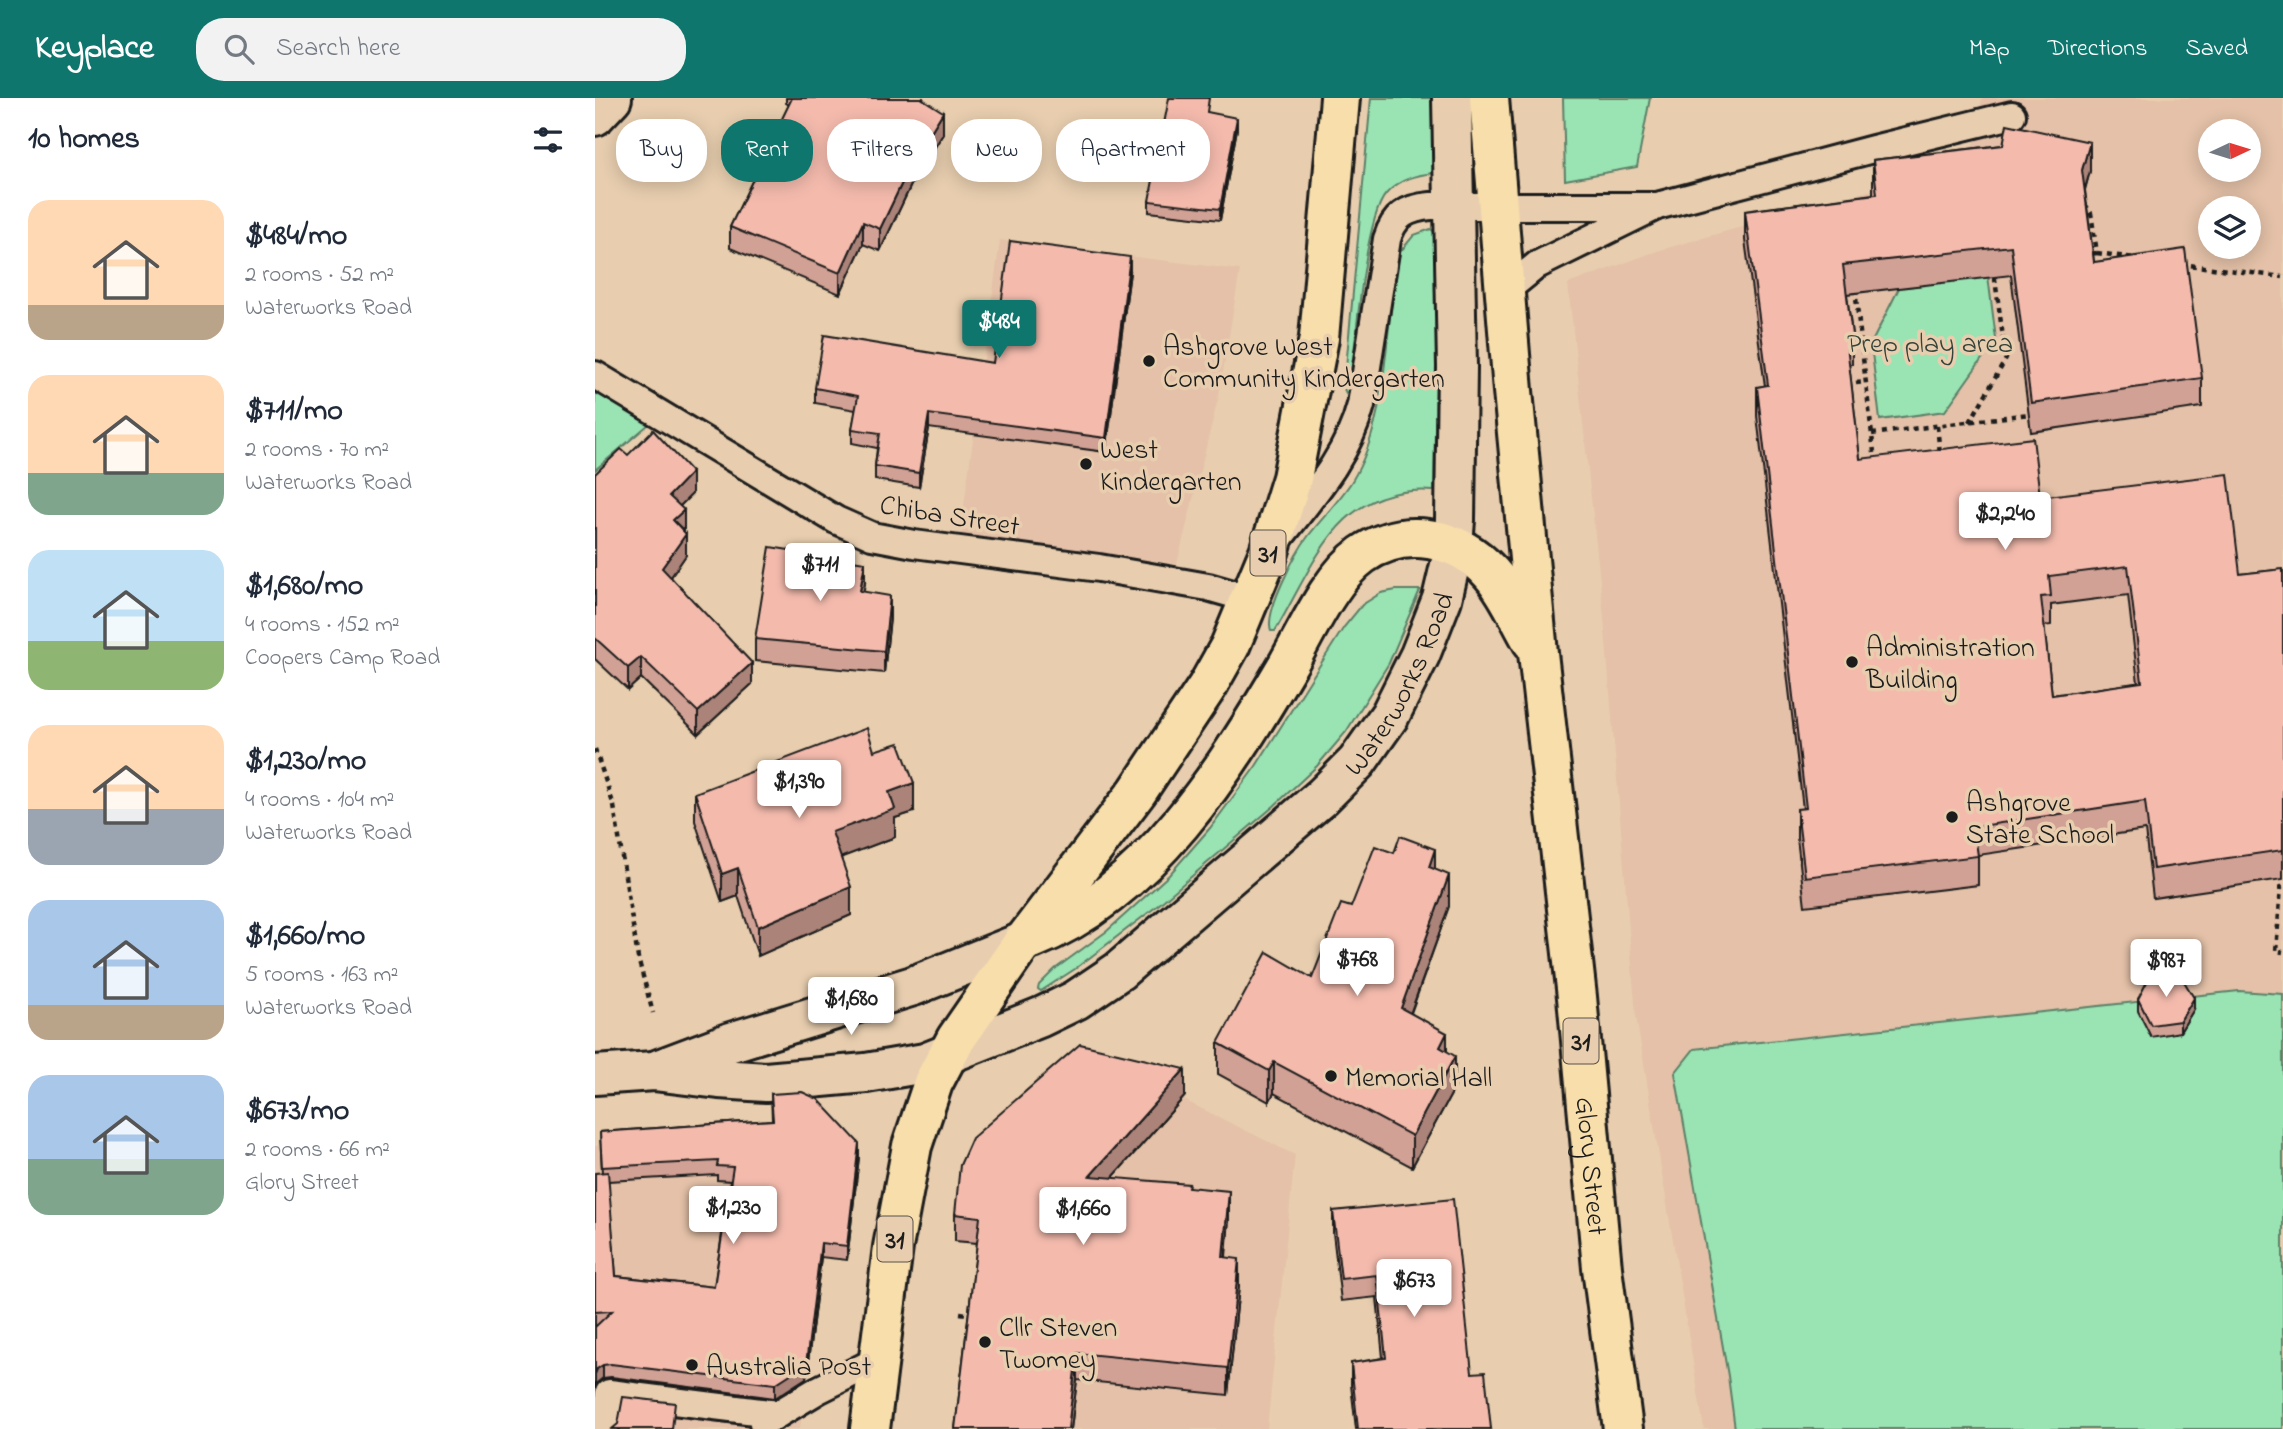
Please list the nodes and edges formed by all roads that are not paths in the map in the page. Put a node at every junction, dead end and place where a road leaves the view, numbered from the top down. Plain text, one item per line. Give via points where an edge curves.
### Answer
1 (612, 98) edge
2 (1340, 98) edge
3 (1452, 98) edge
4 (1489, 98) edge
5 (2012, 115) dead end
6 (595, 116) edge
7 (1454, 206) junction
8 (1498, 206) junction
9 (1657, 206) junction
10 (1504, 292) junction
11 (595, 375) edge
12 (1454, 545) junction
13 (1269, 552) junction
14 (1250, 599) junction
15 (1538, 653) junction
16 (1023, 942) junction
17 (947, 1055) junction
18 (654, 1071) junction
19 (595, 1075) edge
20 (878, 1360) junction
21 (778, 1414) junction
22 (605, 1429) edge
23 (753, 1429) edge
24 (870, 1429) edge
25 (1623, 1429) edge

1 - 6 main road
2 - 13 main road, 31 via 1319,338 1292,478
3 - 7 main road, Waterworks Road
4 - 8 main road, 31
5 - 9 lane
7 - 8 lane
7 - 12 main road, Waterworks Road
7 - 13 lane via 1414,207 1399,215 1389,231 1355,428 1328,475
8 - 9 lane
8 - 10 main road, 31
9 - 10 lane via 1537,265
10 - 15 main road, 31
11 - 14 lane, Chiba Street via 836,520 872,536 1099,568
12 - 15 main road via 1492,575
12 - 16 main road via 1421,538 1391,541 1354,562 1334,586 1228,759 1168,838 1130,877 1091,906
12 - 17 main road, Waterworks Road via 1448,578 1420,655 1379,734 1343,778 1101,985 1053,1012
13 - 14 main road, 31
14 - 16 main road, 31 via 1207,687 1137,792
15 - 25 main road, Glory Street / 31
16 - 17 main road, 31
16 - 18 main road via 913,986 728,1043
17 - 18 main road, Waterworks Road via 888,1070 766,1082
17 - 20 main road, 31 via 912,1146
18 - 19 main road
20 - 21 lane
20 - 24 main road, 31
21 - 22 lane via 609,1393
21 - 23 lane

